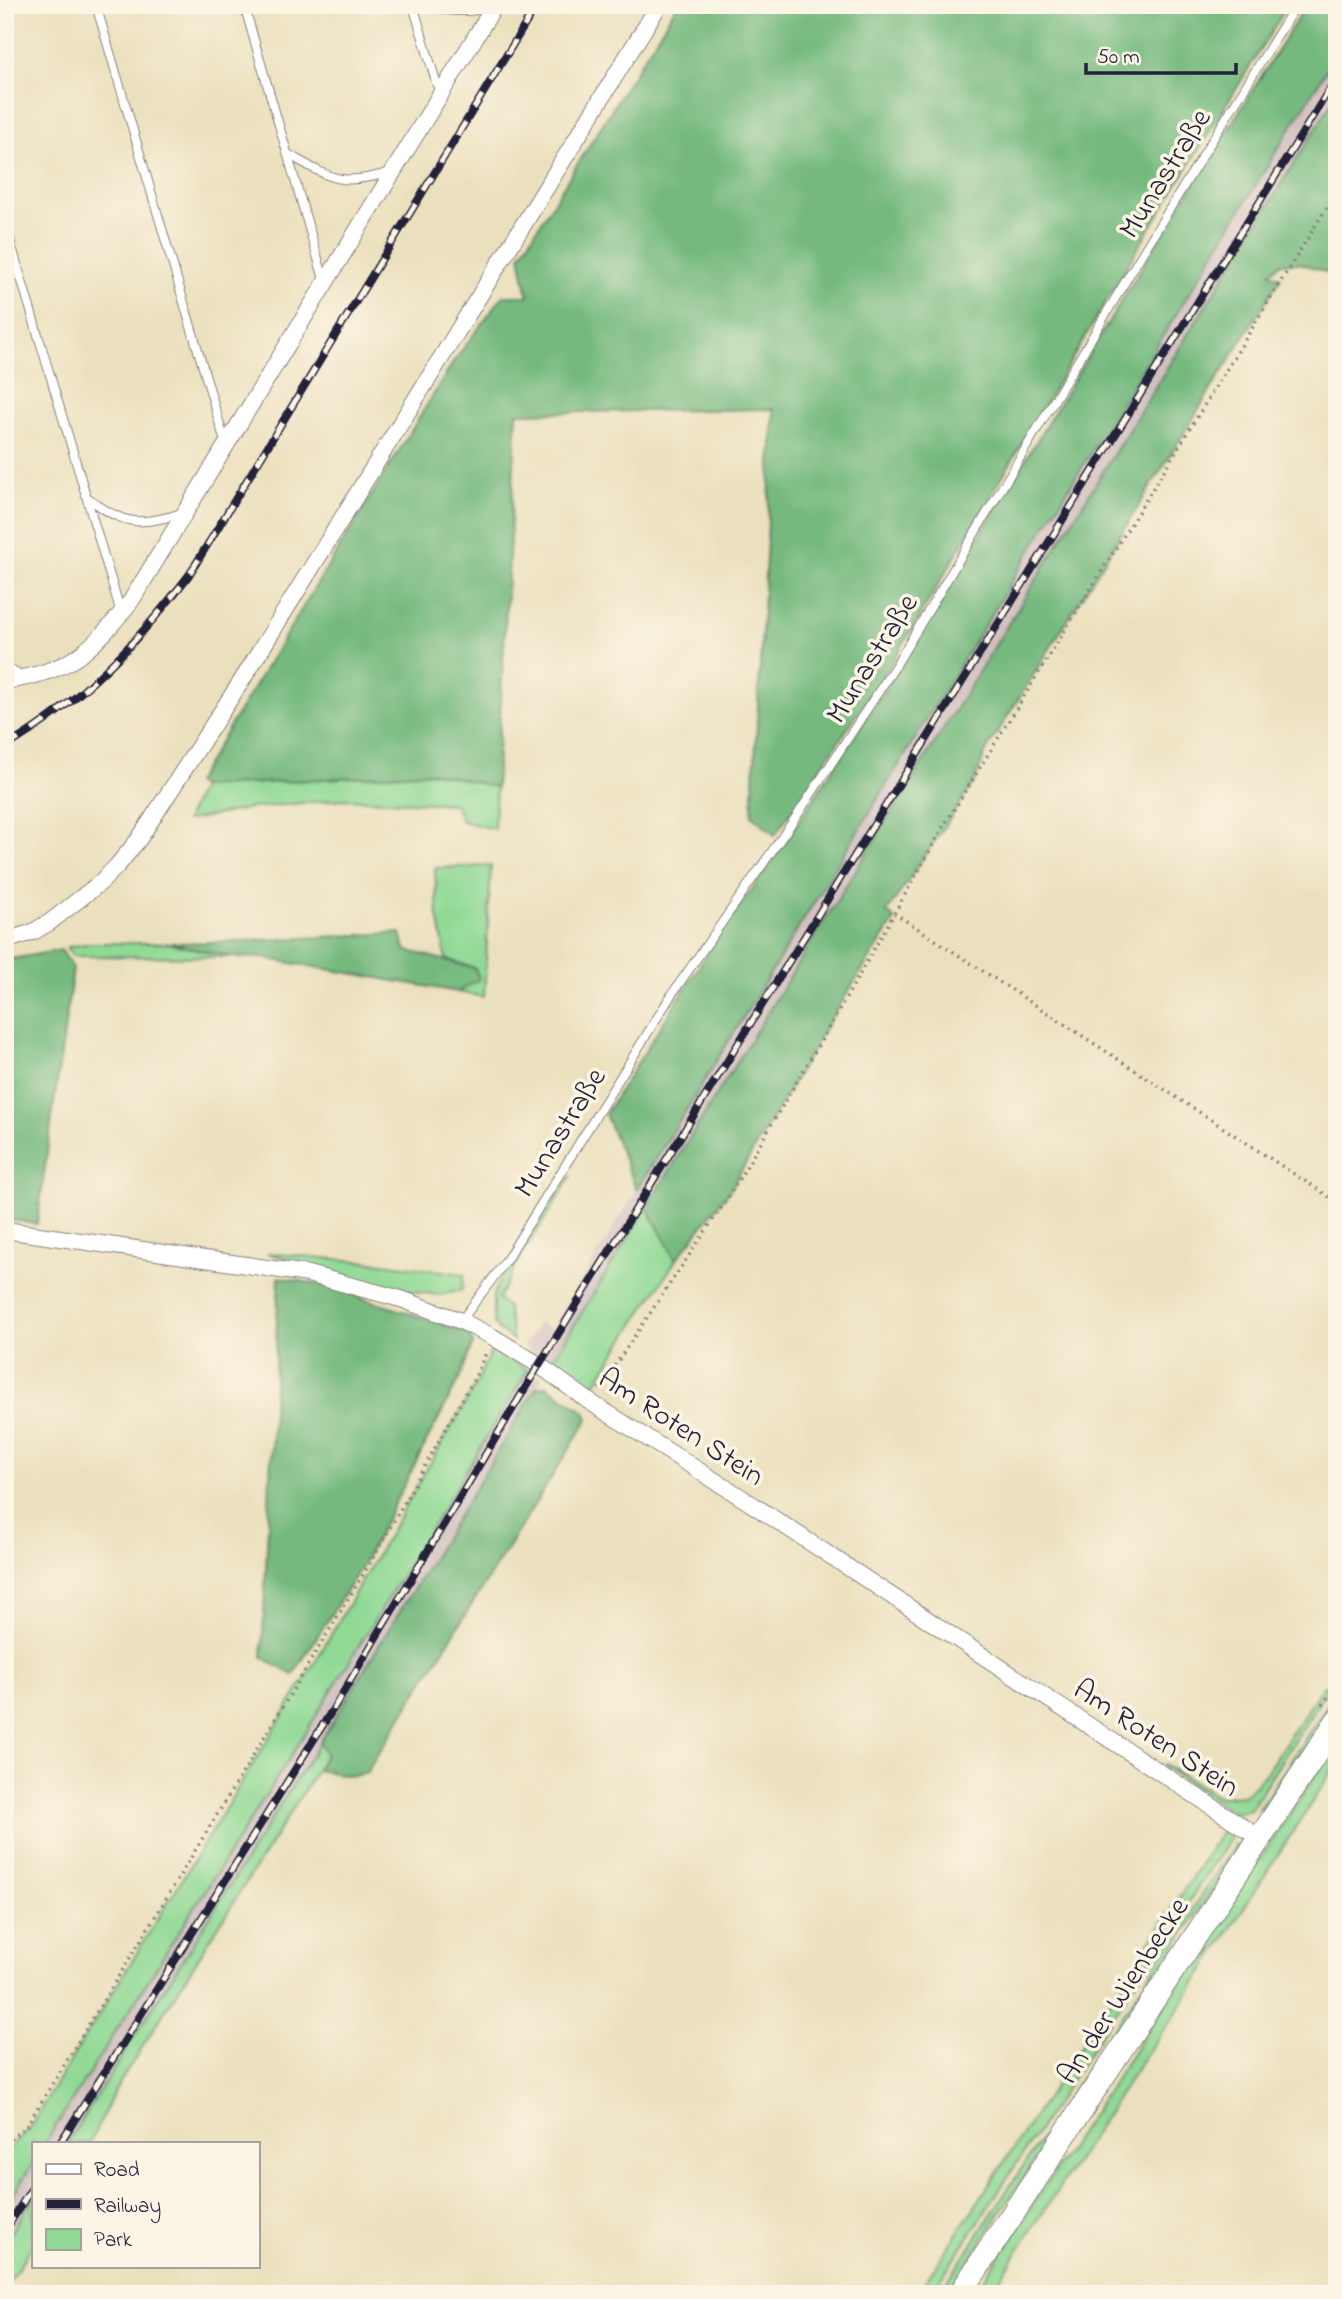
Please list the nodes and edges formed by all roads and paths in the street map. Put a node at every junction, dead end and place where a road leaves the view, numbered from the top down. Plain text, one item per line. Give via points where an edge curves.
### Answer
1 (96, 5) edge
2 (244, 5) edge
3 (413, 5) edge
4 (428, 5) edge
5 (659, 5) edge
6 (1296, 5) edge
7 (494, 6) edge
8 (440, 95) junction
9 (288, 154) junction
10 (393, 171) junction
11 (1337, 191) edge
12 (5, 224) edge
13 (325, 282) junction
14 (226, 445) junction
15 (85, 495) junction
16 (185, 512) junction
17 (121, 613) junction
18 (5, 667) edge
19 (28, 678) junction
20 (5, 681) edge
21 (894, 913) junction
22 (5, 941) edge
23 (1337, 1202) edge
24 (5, 1230) edge
25 (461, 1321) junction
26 (493, 1337) junction
27 (590, 1402) junction
28 (1337, 1721) edge
29 (1260, 1838) junction
30 (5, 2144) edge
31 (960, 2294) edge

1 - 14 lane
2 - 9 lane
3 - 8 lane
4 - 7 lane via 465,13
5 - 22 street via 139,839 100,883 58,915 33,932
6 - 25 lane, Munastraße via 896,666 671,994 505,1262
7 - 8 street
8 - 10 street
9 - 10 lane via 340,180
9 - 13 lane
10 - 13 street
11 - 21 path
12 - 15 lane
13 - 14 street
14 - 16 street
15 - 16 lane via 107,513 129,521 154,522
15 - 17 lane
16 - 17 street
17 - 19 street via 90,648 67,665
18 - 19 lane
19 - 20 street
21 - 23 path
21 - 27 path via 729,1196
24 - 25 street, Am Roten Stein via 308,1274
25 - 26 street, Am Roten Stein
26 - 27 street, Am Roten Stein
26 - 30 path via 474,1379 356,1587 27,2124
27 - 29 street, Am Roten Stein
28 - 29 street, An der Wienbecke
29 - 31 street, An der Wienbecke

